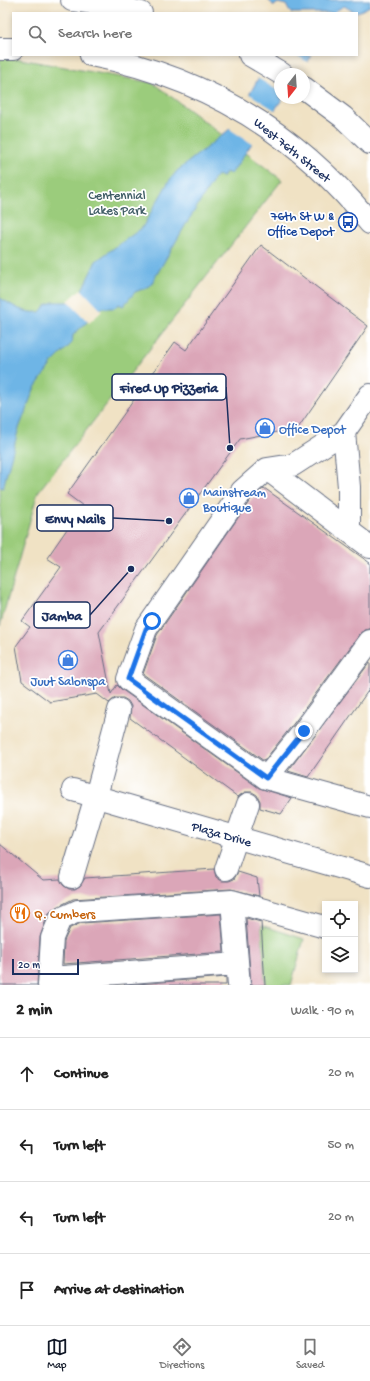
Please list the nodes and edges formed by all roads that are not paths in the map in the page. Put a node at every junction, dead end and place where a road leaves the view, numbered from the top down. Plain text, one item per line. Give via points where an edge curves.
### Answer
1 (76, 0) edge
2 (137, 12) edge
3 (0, 49) edge
4 (12, 49) edge
5 (96, 56) edge
6 (252, 56) edge
7 (274, 69) edge
8 (310, 92) edge
9 (370, 143) edge
10 (370, 223) edge
11 (370, 395) edge
12 (344, 432) junction
13 (267, 469) junction
14 (349, 530) junction
15 (370, 546) edge
16 (370, 641) edge
17 (118, 710) dead end
18 (266, 778) junction
19 (73, 790) dead end
20 (96, 796) junction
21 (248, 804) dead end
22 (370, 806) edge
23 (237, 837) junction
24 (226, 869) dead end
25 (370, 876) edge
26 (72, 877) dead end
27 (232, 901) junction
28 (322, 926) edge
29 (237, 964) junction
30 (49, 981) edge
31 (239, 985) edge

1 - 2 street
3 - 4 street
5 - 10 street, West 76th Street via 155,71 192,84 222,99 271,129 310,159 347,194
6 - 7 street
8 - 9 street via 343,117
11 - 12 street
12 - 13 street via 293,465
12 - 14 street via 349,486
13 - 14 street
13 - 18 street via 242,491 146,629 128,679
14 - 15 street
16 - 18 street
17 - 20 street
18 - 22 street
19 - 20 street, Plaza Drive
20 - 23 street, Plaza Drive
20 - 26 street
21 - 23 street
23 - 24 street
23 - 25 street, Plaza Drive
27 - 28 street
27 - 29 street
27 - 30 street via 78,911 60,919 52,938
29 - 30 street
29 - 31 street

